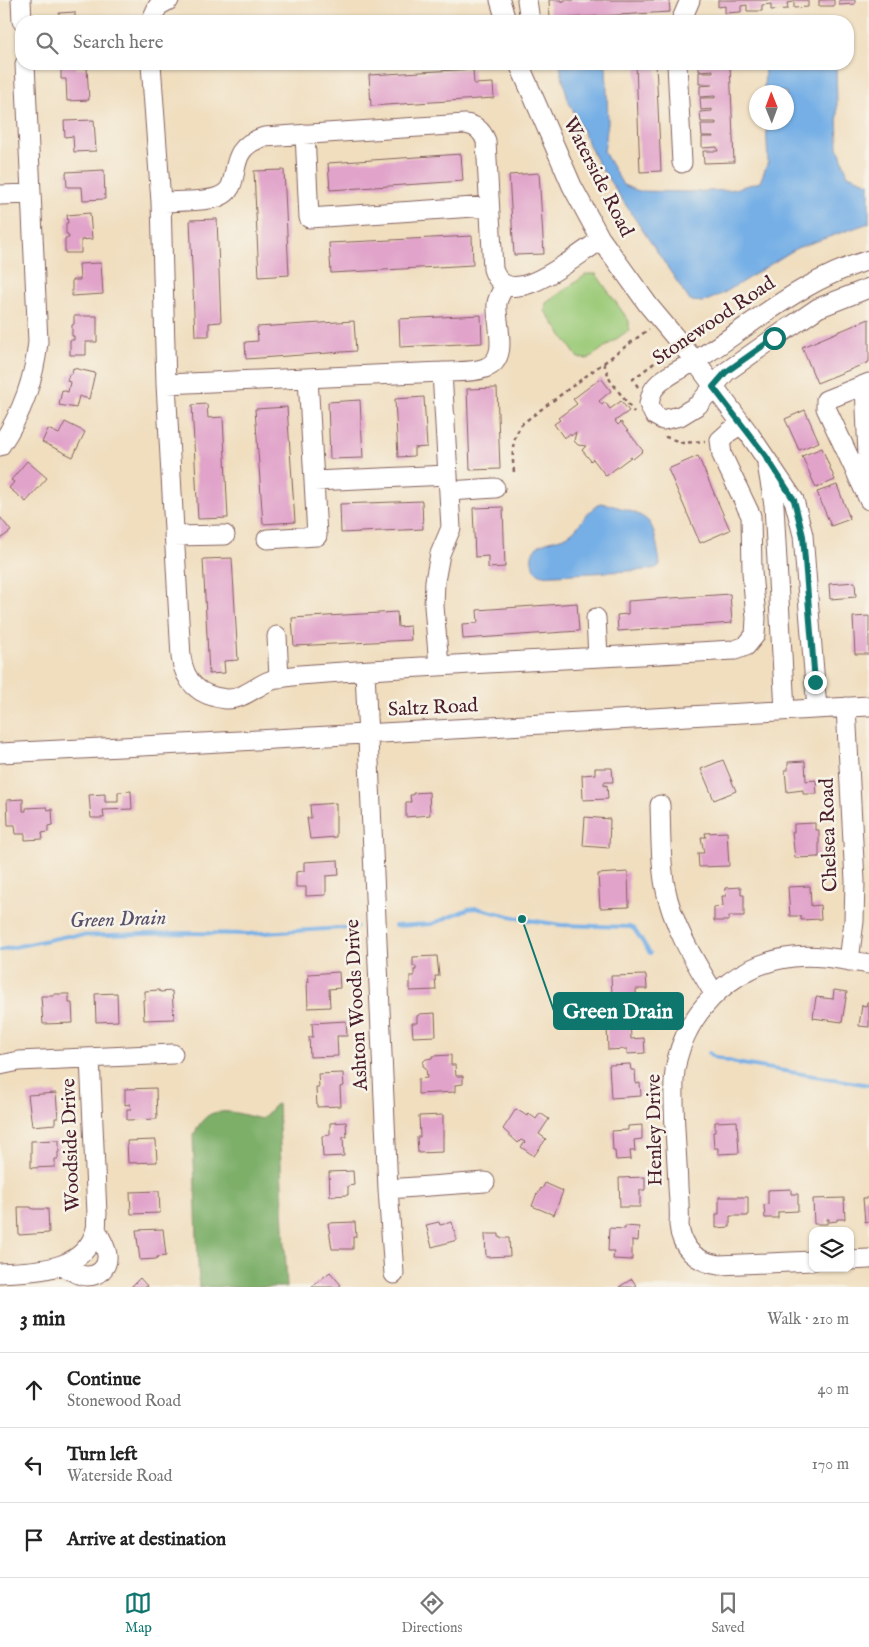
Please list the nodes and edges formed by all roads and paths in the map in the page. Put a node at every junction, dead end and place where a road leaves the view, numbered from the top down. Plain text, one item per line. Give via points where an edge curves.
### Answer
1 (21, 0) edge
2 (168, 0) edge
3 (500, 0) edge
4 (527, 0) edge
5 (690, 0) edge
6 (22, 15) edge
7 (154, 15) edge
8 (504, 15) edge
9 (529, 15) edge
10 (684, 15) edge
11 (24, 70) edge
12 (150, 70) edge
13 (522, 70) edge
14 (535, 70) edge
15 (677, 70) edge
16 (539, 108) junction
17 (305, 134) junction
18 (682, 163) dead end
19 (31, 194) junction
20 (0, 195) edge
21 (161, 202) junction
22 (490, 206) junction
23 (600, 238) junction
24 (869, 260) edge
25 (505, 285) junction
26 (869, 288) edge
27 (649, 329) dead end
28 (695, 361) junction
29 (604, 363) junction
30 (442, 372) junction
31 (308, 378) junction
32 (166, 384) junction
33 (867, 384) edge
34 (713, 387) junction
35 (639, 419) dead end
36 (742, 424) junction
37 (0, 446) edge
38 (765, 455) junction
39 (514, 472) dead end
40 (869, 480) edge
41 (314, 481) junction
42 (448, 483) junction
43 (495, 488) dead end
44 (869, 500) edge
45 (226, 535) dead end
46 (174, 536) junction
47 (267, 539) dead end
48 (806, 569) junction
49 (778, 570) junction
50 (752, 572) junction
51 (596, 618) dead end
52 (278, 636) dead end
53 (598, 657) junction
54 (439, 666) junction
55 (365, 671) junction
56 (279, 679) junction
57 (869, 706) edge
58 (846, 707) junction
59 (817, 709) junction
60 (785, 711) junction
61 (367, 734) junction
62 (0, 752) edge
63 (660, 805) dead end
64 (849, 960) junction
65 (869, 964) edge
66 (715, 995) junction
67 (173, 1054) dead end
68 (90, 1058) junction
69 (0, 1066) edge
70 (485, 1182) dead end
71 (388, 1189) junction
72 (96, 1230) junction
73 (869, 1259) edge
74 (854, 1260) edge
75 (809, 1261) edge
76 (61, 1266) junction
77 (0, 1273) edge
78 (394, 1274) dead end

1 - 6 street
2 - 7 street via 158,6
3 - 8 street
4 - 9 street
5 - 10 street
11 - 19 street
12 - 21 street
13 - 16 street, Waterside Road
14 - 16 street, Waterside Road
15 - 18 street
16 - 23 street, Waterside Road via 572,186
17 - 21 street via 264,137 249,143 238,157 230,189 219,197
17 - 22 street via 471,125 480,130 486,141
17 - 22 street via 309,218
19 - 20 street
19 - 37 street via 38,326 36,358 24,404
21 - 32 street
22 - 25 street via 493,269 497,279
23 - 25 street via 535,282 518,287
23 - 28 street, Waterside Road via 649,306
24 - 28 street, Stonewood Road via 810,285 763,313
25 - 30 street via 497,304 500,344 495,361 480,370
26 - 34 street, Stonewood Road via 818,308 726,372
27 - 29 path
28 - 34 street, Waterside Road
28 - 34 street, Stonewood Road via 654,390 649,404 654,415 663,420 680,416 698,405
29 - 35 path via 610,380
29 - 39 path via 523,423 516,433 512,456
30 - 31 street
30 - 42 street
31 - 32 street
31 - 41 street
32 - 46 street
33 - 40 street
33 - 44 street via 826,400 826,408
34 - 36 street, Waterside Road
36 - 38 street, Waterside Road
36 - 50 street via 720,440 722,456 751,516
38 - 48 street, Waterside Road via 794,500 803,536
38 - 49 street, Waterside Road via 774,505
41 - 42 street
41 - 47 street via 317,536
42 - 43 street
42 - 54 street via 451,528 440,554 435,581
45 - 46 street
46 - 56 street via 181,657 183,671 193,686 209,696 228,699
48 - 49 street
48 - 59 street, Waterside Road
49 - 50 street
49 - 60 street, Waterside Road
50 - 53 street via 755,635 746,646 735,650
51 - 53 street
52 - 56 street
53 - 54 street
54 - 55 street
55 - 56 street
55 - 61 street, Ashton Woods Drive
57 - 58 street, Saltz Road
58 - 59 street, Saltz Road
58 - 64 street, Chelsea Road via 855,881
59 - 60 street, Saltz Road
60 - 61 street, Saltz Road
61 - 62 street, Saltz Road
61 - 71 street, Ashton Woods Drive
63 - 66 street via 665,886 670,904 686,944
64 - 65 street, Henley Drive
64 - 66 street, Henley Drive via 810,956 775,960 742,974
66 - 75 street, Henley Drive via 685,1036 674,1078 680,1234 683,1243 694,1256 709,1264
67 - 68 street
68 - 69 street via 19,1061
68 - 72 street, Woodside Drive
70 - 71 street
71 - 78 street, Ashton Woods Drive
72 - 76 street, Woodside Drive via 80,1254
72 - 76 street, Woodside Drive via 107,1252 101,1271 86,1276
73 - 74 street
76 - 77 street, Woodside Drive

